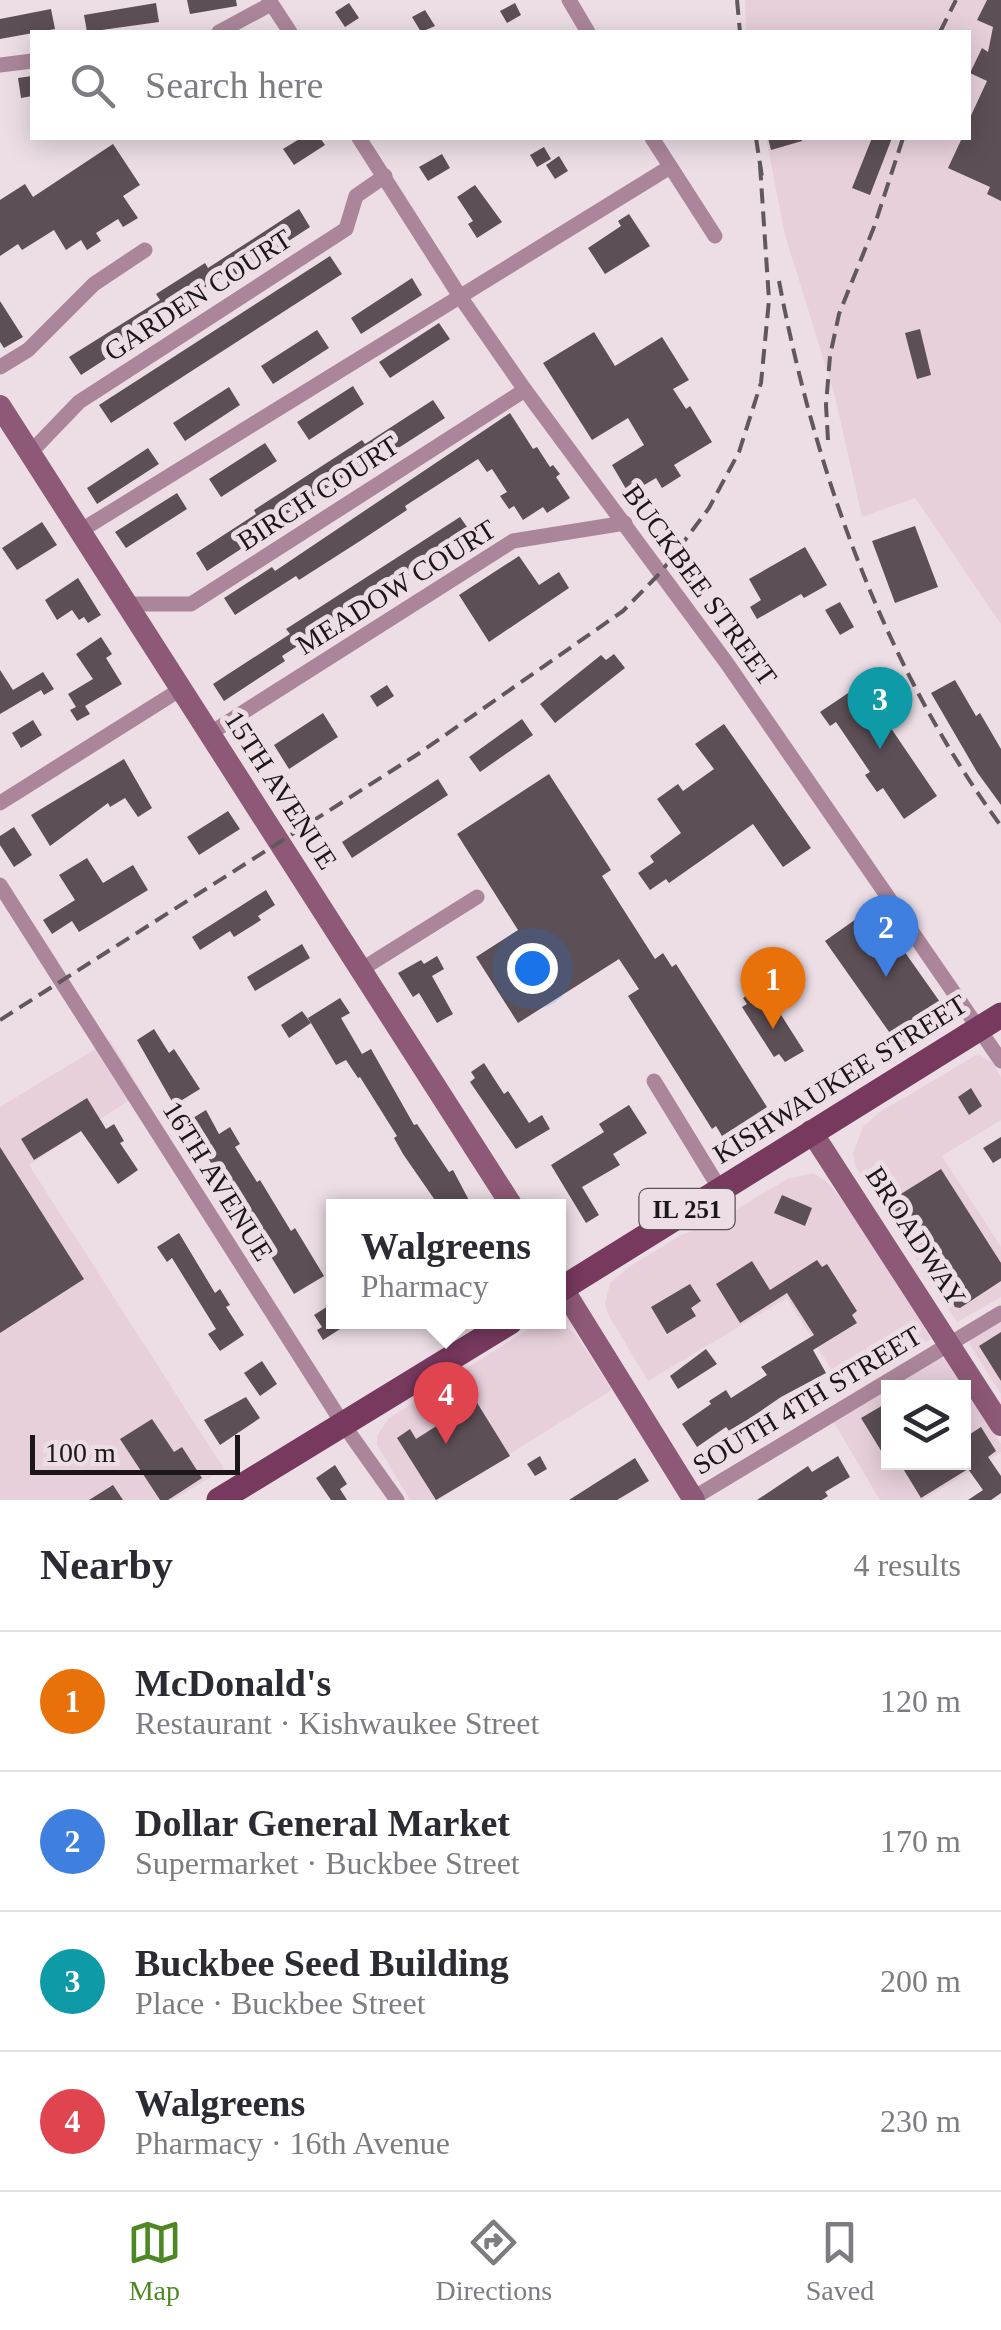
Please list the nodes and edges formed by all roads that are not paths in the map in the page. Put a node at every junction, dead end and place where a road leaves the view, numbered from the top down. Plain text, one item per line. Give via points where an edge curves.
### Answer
1 (569, 0) edge
2 (270, 2) edge
3 (222, 30) edge
4 (289, 30) edge
5 (587, 30) edge
6 (30, 61) edge
7 (0, 66) edge
8 (360, 140) edge
9 (653, 140) edge
10 (670, 167) junction
11 (385, 176) junction
12 (715, 236) dead end
13 (145, 250) dead end
14 (461, 298) junction
15 (0, 367) edge
16 (525, 390) junction
17 (0, 406) edge
18 (30, 453) junction
19 (625, 523) junction
20 (80, 531) junction
21 (127, 604) junction
22 (181, 689) junction
23 (208, 734) junction
24 (0, 803) edge
25 (0, 885) edge
26 (478, 897) dead end
27 (362, 970) junction
28 (991, 1022) edge
29 (1001, 1061) edge
30 (654, 1081) dead end
31 (811, 1131) junction
32 (720, 1188) junction
33 (508, 1199) edge
34 (566, 1283) edge
35 (566, 1297) edge
36 (1001, 1312) edge
37 (499, 1329) edge
38 (950, 1344) junction
39 (343, 1424) junction
40 (1001, 1425) edge
41 (692, 1499) edge
42 (219, 1500) edge
43 (397, 1500) edge

1 - 5 street
2 - 3 street
2 - 4 street
6 - 7 street
8 - 11 street, BUCKBEE STREET
9 - 10 street
10 - 12 street
10 - 14 street
11 - 14 street, BUCKBEE STREET
11 - 18 street, GARDEN COURT via 356,196 346,229 79,402
13 - 15 street via 94,284 28,350
14 - 16 street, BUCKBEE STREET
14 - 20 street
16 - 19 street, BUCKBEE STREET
16 - 21 street, BIRCH COURT via 191,604
17 - 18 main road, 15TH AVENUE
18 - 20 main road, 15TH AVENUE
19 - 23 street, MEADOW COURT via 513,541
19 - 28 street, BUCKBEE STREET
20 - 21 main road, 15TH AVENUE
21 - 22 main road, 15TH AVENUE
22 - 23 main road, 15TH AVENUE
22 - 24 street
23 - 27 main road, 15TH AVENUE
25 - 39 street, 16TH AVENUE
26 - 27 street
27 - 33 main road, 15TH AVENUE
28 - 29 street, BUCKBEE STREET
28 - 31 main road, KISHWAUKEE STREET / IL 251
30 - 32 street
31 - 32 main road, KISHWAUKEE STREET / IL 251
31 - 38 main road, BROADWAY
32 - 34 main road, KISHWAUKEE STREET / IL 251
35 - 41 main road
36 - 38 street, SOUTH 4TH STREET
37 - 39 main road
38 - 40 main road, BROADWAY
38 - 41 street, SOUTH 4TH STREET
39 - 42 main road
39 - 43 street, 16TH AVENUE

